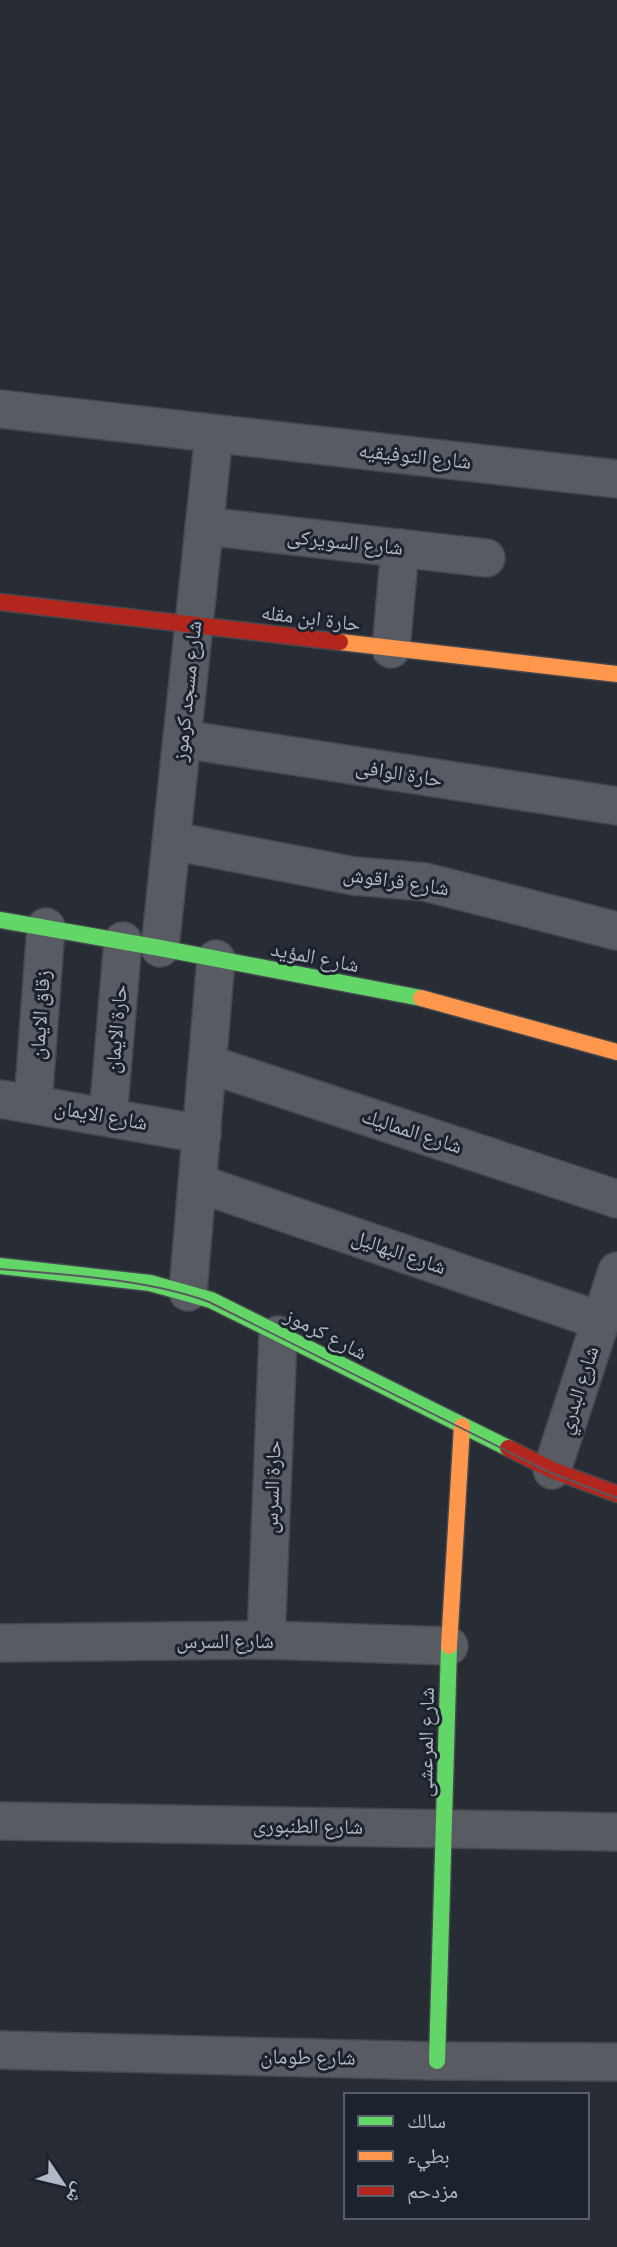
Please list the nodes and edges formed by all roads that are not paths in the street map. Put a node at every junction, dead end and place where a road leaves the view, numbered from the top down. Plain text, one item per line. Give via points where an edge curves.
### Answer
1 (0, 410) edge
2 (214, 434) junction
3 (617, 479) edge
4 (204, 526) junction
5 (400, 548) junction
6 (486, 558) dead end
7 (0, 603) edge
8 (194, 626) junction
9 (391, 649) junction
10 (617, 674) edge
11 (181, 739) junction
12 (617, 806) edge
13 (173, 841) junction
14 (0, 920) edge
15 (46, 927) junction
16 (617, 931) edge
17 (123, 941) junction
18 (160, 948) junction
19 (216, 959) junction
20 (617, 1052) edge
21 (208, 1064) junction
22 (16, 1101) edge
23 (108, 1117) junction
24 (202, 1134) junction
25 (197, 1183) junction
26 (617, 1199) edge
27 (0, 1266) edge
28 (188, 1292) junction
29 (611, 1295) edge
30 (278, 1335) junction
31 (462, 1426) junction
32 (552, 1469) junction
33 (617, 1494) edge
34 (266, 1640) junction
35 (0, 1643) edge
36 (449, 1646) junction
37 (0, 1821) edge
38 (444, 1829) junction
39 (617, 1832) edge
40 (0, 2050) edge
41 (437, 2061) junction
42 (617, 2062) edge

1 - 2 street, شارع التوفيقيه
2 - 3 street, شارع التوفيقيه
2 - 4 street, شارع مسجد كرموز
4 - 5 street, شارع السويركى
4 - 8 street, شارع مسجد كرموز
5 - 6 street, شارع السويركى
5 - 9 street
7 - 8 street, حارة ابن مقله
8 - 9 street, حارة ابن مقله
8 - 11 street, شارع مسجد كرموز
9 - 10 street, حارة ابن مقله
11 - 12 street, حارة الوافى
11 - 13 street, شارع مسجد كرموز
13 - 16 street, شارع قراقوش via 355,876 425,882
13 - 18 street, شارع مسجد كرموز
14 - 15 street, شارع المؤيد
15 - 17 street, شارع المؤيد
15 - 22 street, زقاق الايمان
17 - 18 street, شارع المؤيد
17 - 23 street, حارة الايمان
18 - 19 street, شارع المؤيد
19 - 20 street, شارع المؤيد via 424,999
19 - 21 street
21 - 24 street
21 - 26 street, شارع المماليك
22 - 23 street, شارع الايمان
23 - 24 street, شارع الايمان
24 - 25 street
25 - 28 street
25 - 29 street, شارع البهاليل
27 - 28 street, شارع كرموز via 150,1283
28 - 30 street, شارع كرموز
29 - 32 street, شارع البدري
30 - 31 street, شارع كرموز
30 - 34 street, حارة السرس
31 - 32 street, شارع كرموز
31 - 36 street, شارع المرعشى
32 - 33 street, شارع كرموز
34 - 35 street, شارع السرس
34 - 36 street, شارع السرس
36 - 38 street, شارع المرعشى
37 - 38 street, شارع الطنبورى
38 - 39 street, شارع الطنبورى
38 - 41 street, شارع المرعشى
40 - 41 street, شارع طومان
41 - 42 street, شارع طومان

